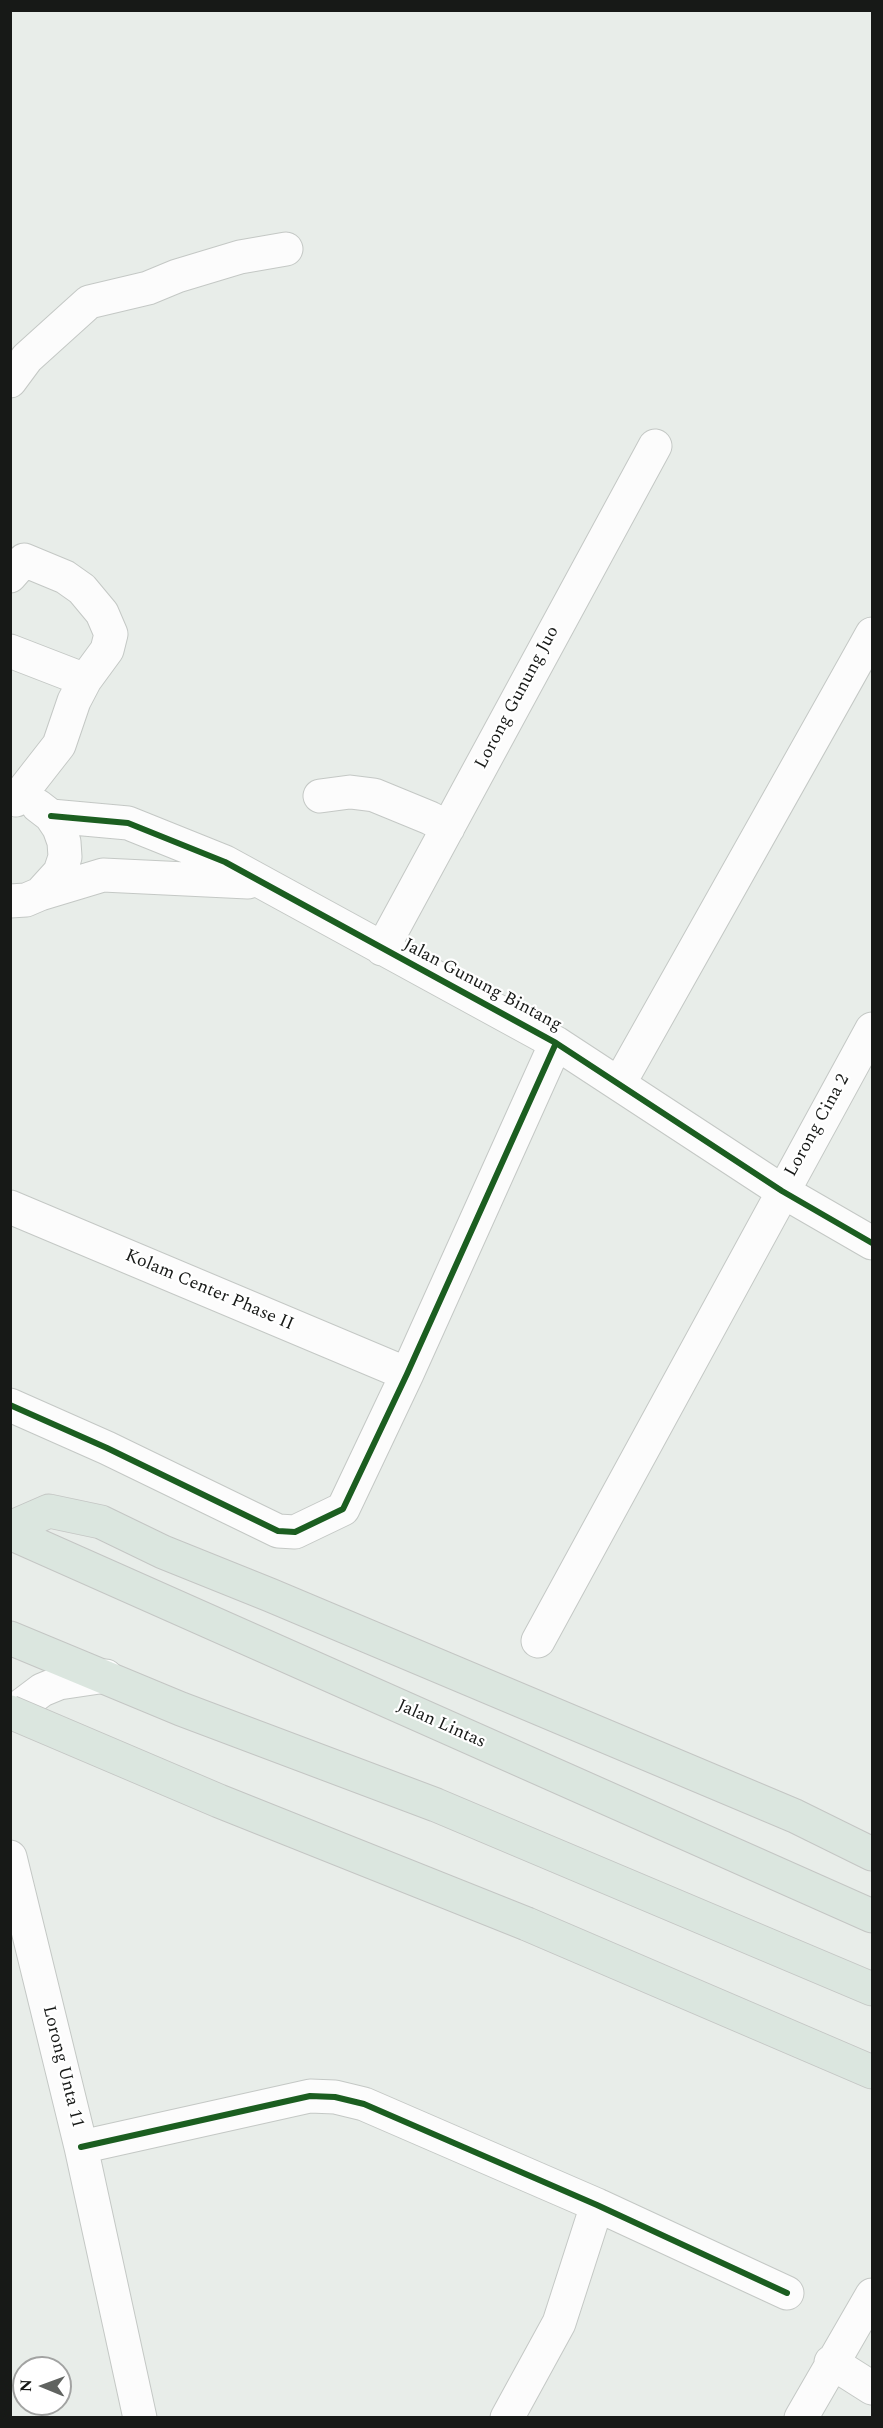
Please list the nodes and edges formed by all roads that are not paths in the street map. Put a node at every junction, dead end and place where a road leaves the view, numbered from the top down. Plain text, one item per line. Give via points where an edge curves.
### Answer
1 (286, 249) dead end
2 (10, 381) edge
3 (655, 446) dead end
4 (10, 576) edge
5 (873, 634) edge
6 (10, 651) edge
7 (85, 680) junction
8 (320, 796) dead end
9 (14, 801) edge
10 (51, 816) junction
11 (448, 828) junction
12 (258, 883) junction
13 (22, 904) edge
14 (382, 949) junction
15 (873, 1029) edge
16 (556, 1043) junction
17 (619, 1084) junction
18 (782, 1191) junction
19 (10, 1207) edge
20 (873, 1243) edge
21 (407, 1374) junction
22 (10, 1405) edge
23 (10, 1528) edge
24 (10, 1533) edge
25 (10, 1638) edge
26 (538, 1641) dead end
27 (106, 1676) junction
28 (10, 1713) edge
29 (873, 1854) edge
30 (10, 1857) edge
31 (873, 1916) edge
32 (873, 1989) edge
33 (873, 2072) edge
34 (81, 2146) junction
35 (597, 2205) junction
36 (787, 2293) dead end
37 (873, 2295) edge
38 (831, 2362) junction
39 (873, 2388) edge
40 (140, 2418) edge
41 (507, 2418) edge
42 (801, 2418) edge

1 - 2 street via 240,257 148,288 88,302 27,358
3 - 11 street, Lorong Gunung Juo
4 - 7 street via 24,560 74,583 102,613 111,633 107,650
5 - 17 street
6 - 7 street
7 - 9 street via 59,745
8 - 11 street via 350,792 374,795
9 - 10 street via 40,807
10 - 12 street, Jalan Gunung Bintang via 128,823 225,862
10 - 13 street via 64,842 60,872
11 - 14 street, Lorong Gunung Juo
12 - 13 street, Jalan Gunung Bintang via 103,875
12 - 14 street, Jalan Gunung Bintang
14 - 16 street, Jalan Gunung Bintang
15 - 18 street, Lorong Cina 2
16 - 17 street, Jalan Gunung Bintang
16 - 21 street
17 - 18 street, Jalan Gunung Bintang
18 - 20 street, Jalan Gunung Bintang
18 - 26 street, Lorong Cina 2
19 - 21 street, Kolam Center Phase II
21 - 22 street via 343,1509 295,1532 278,1531
23 - 29 highway via 49,1511 101,1522 163,1552 795,1816
24 - 31 highway, Jalan Lintas
25 - 27 highway
27 - 28 street via 59,1683
27 - 32 highway via 181,1709 436,1805
28 - 33 highway, bridge via 527,1924
30 - 34 street, Lorong Unta 11
34 - 35 street via 310,2096 335,2097 364,2104
34 - 40 street, Lorong Unta 11
35 - 36 street
35 - 41 street via 559,2323
37 - 38 street
38 - 39 street
38 - 42 street

